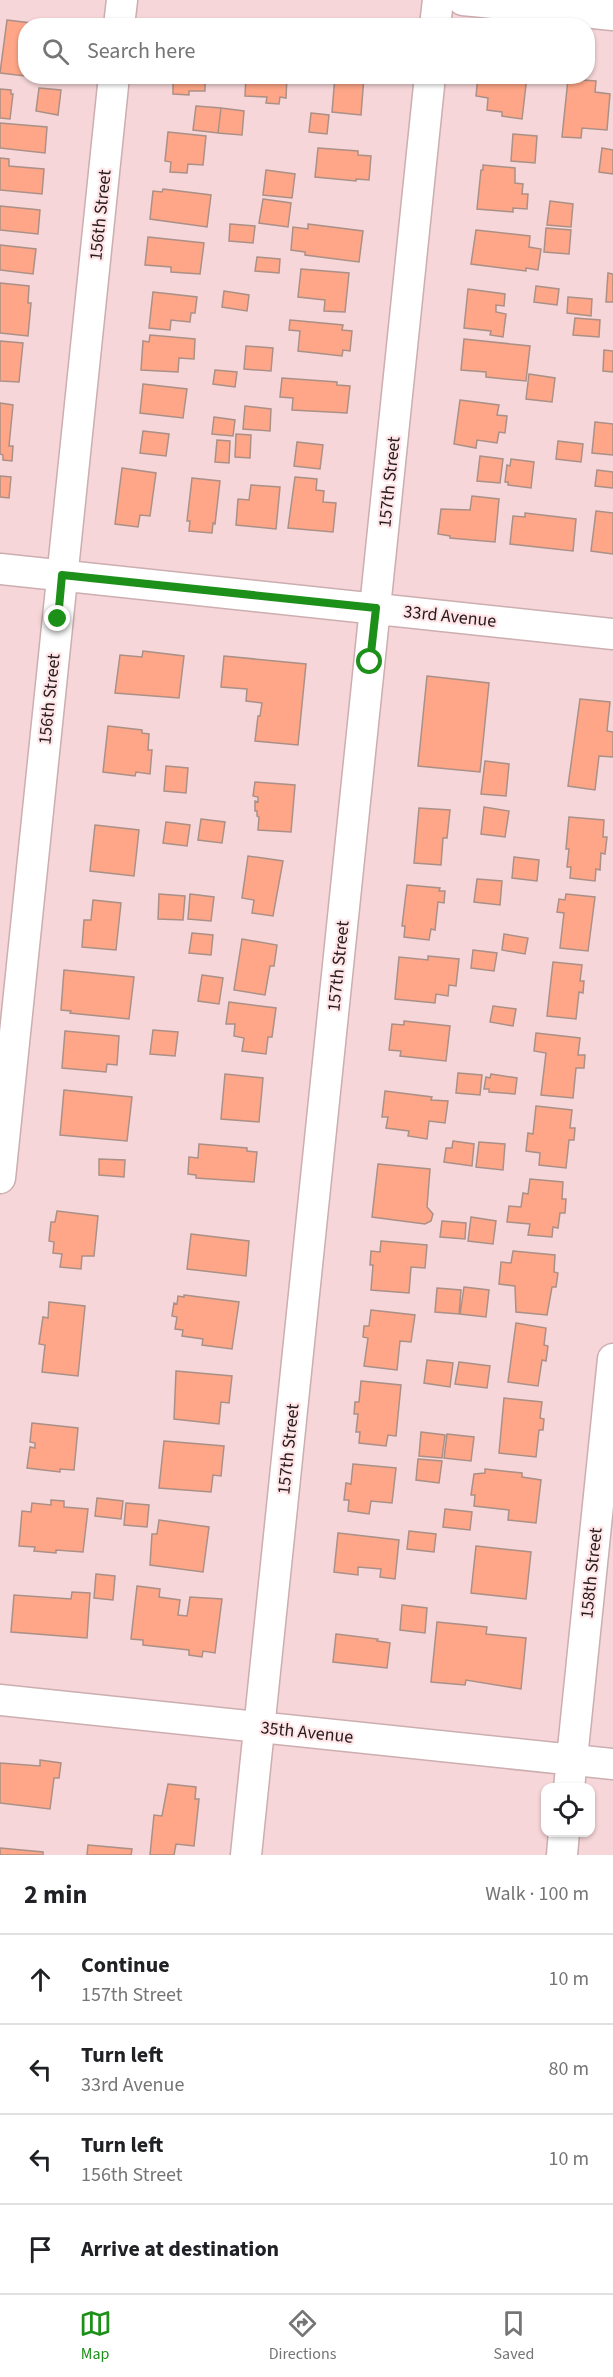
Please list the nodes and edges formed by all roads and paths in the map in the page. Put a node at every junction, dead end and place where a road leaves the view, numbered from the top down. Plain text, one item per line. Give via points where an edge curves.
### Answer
1 (122, 0) edge
2 (438, 0) edge
3 (463, 0) edge
4 (613, 15) edge
5 (120, 18) edge
6 (436, 18) edge
7 (113, 84) edge
8 (429, 84) edge
9 (0, 568) edge
10 (62, 575) junction
11 (376, 608) junction
12 (613, 634) edge
13 (0, 1178) edge
14 (613, 1359) edge
15 (0, 1701) edge
16 (259, 1727) junction
17 (613, 1764) edge
18 (570, 1773) edge
19 (564, 1837) edge
20 (246, 1855) edge
21 (562, 1855) edge

1 - 5 street
2 - 6 street
3 - 4 street
7 - 10 street, 156th Street
8 - 11 street, 157th Street
9 - 10 street, 33rd Avenue
10 - 11 street, 33rd Avenue
10 - 13 street, 156th Street
11 - 12 street, 33rd Avenue
11 - 16 street, 157th Street
14 - 18 street, 158th Street
15 - 16 street, 35th Avenue
16 - 18 street, 35th Avenue
16 - 20 street, 157th Street
17 - 18 street, 35th Avenue
19 - 21 street

